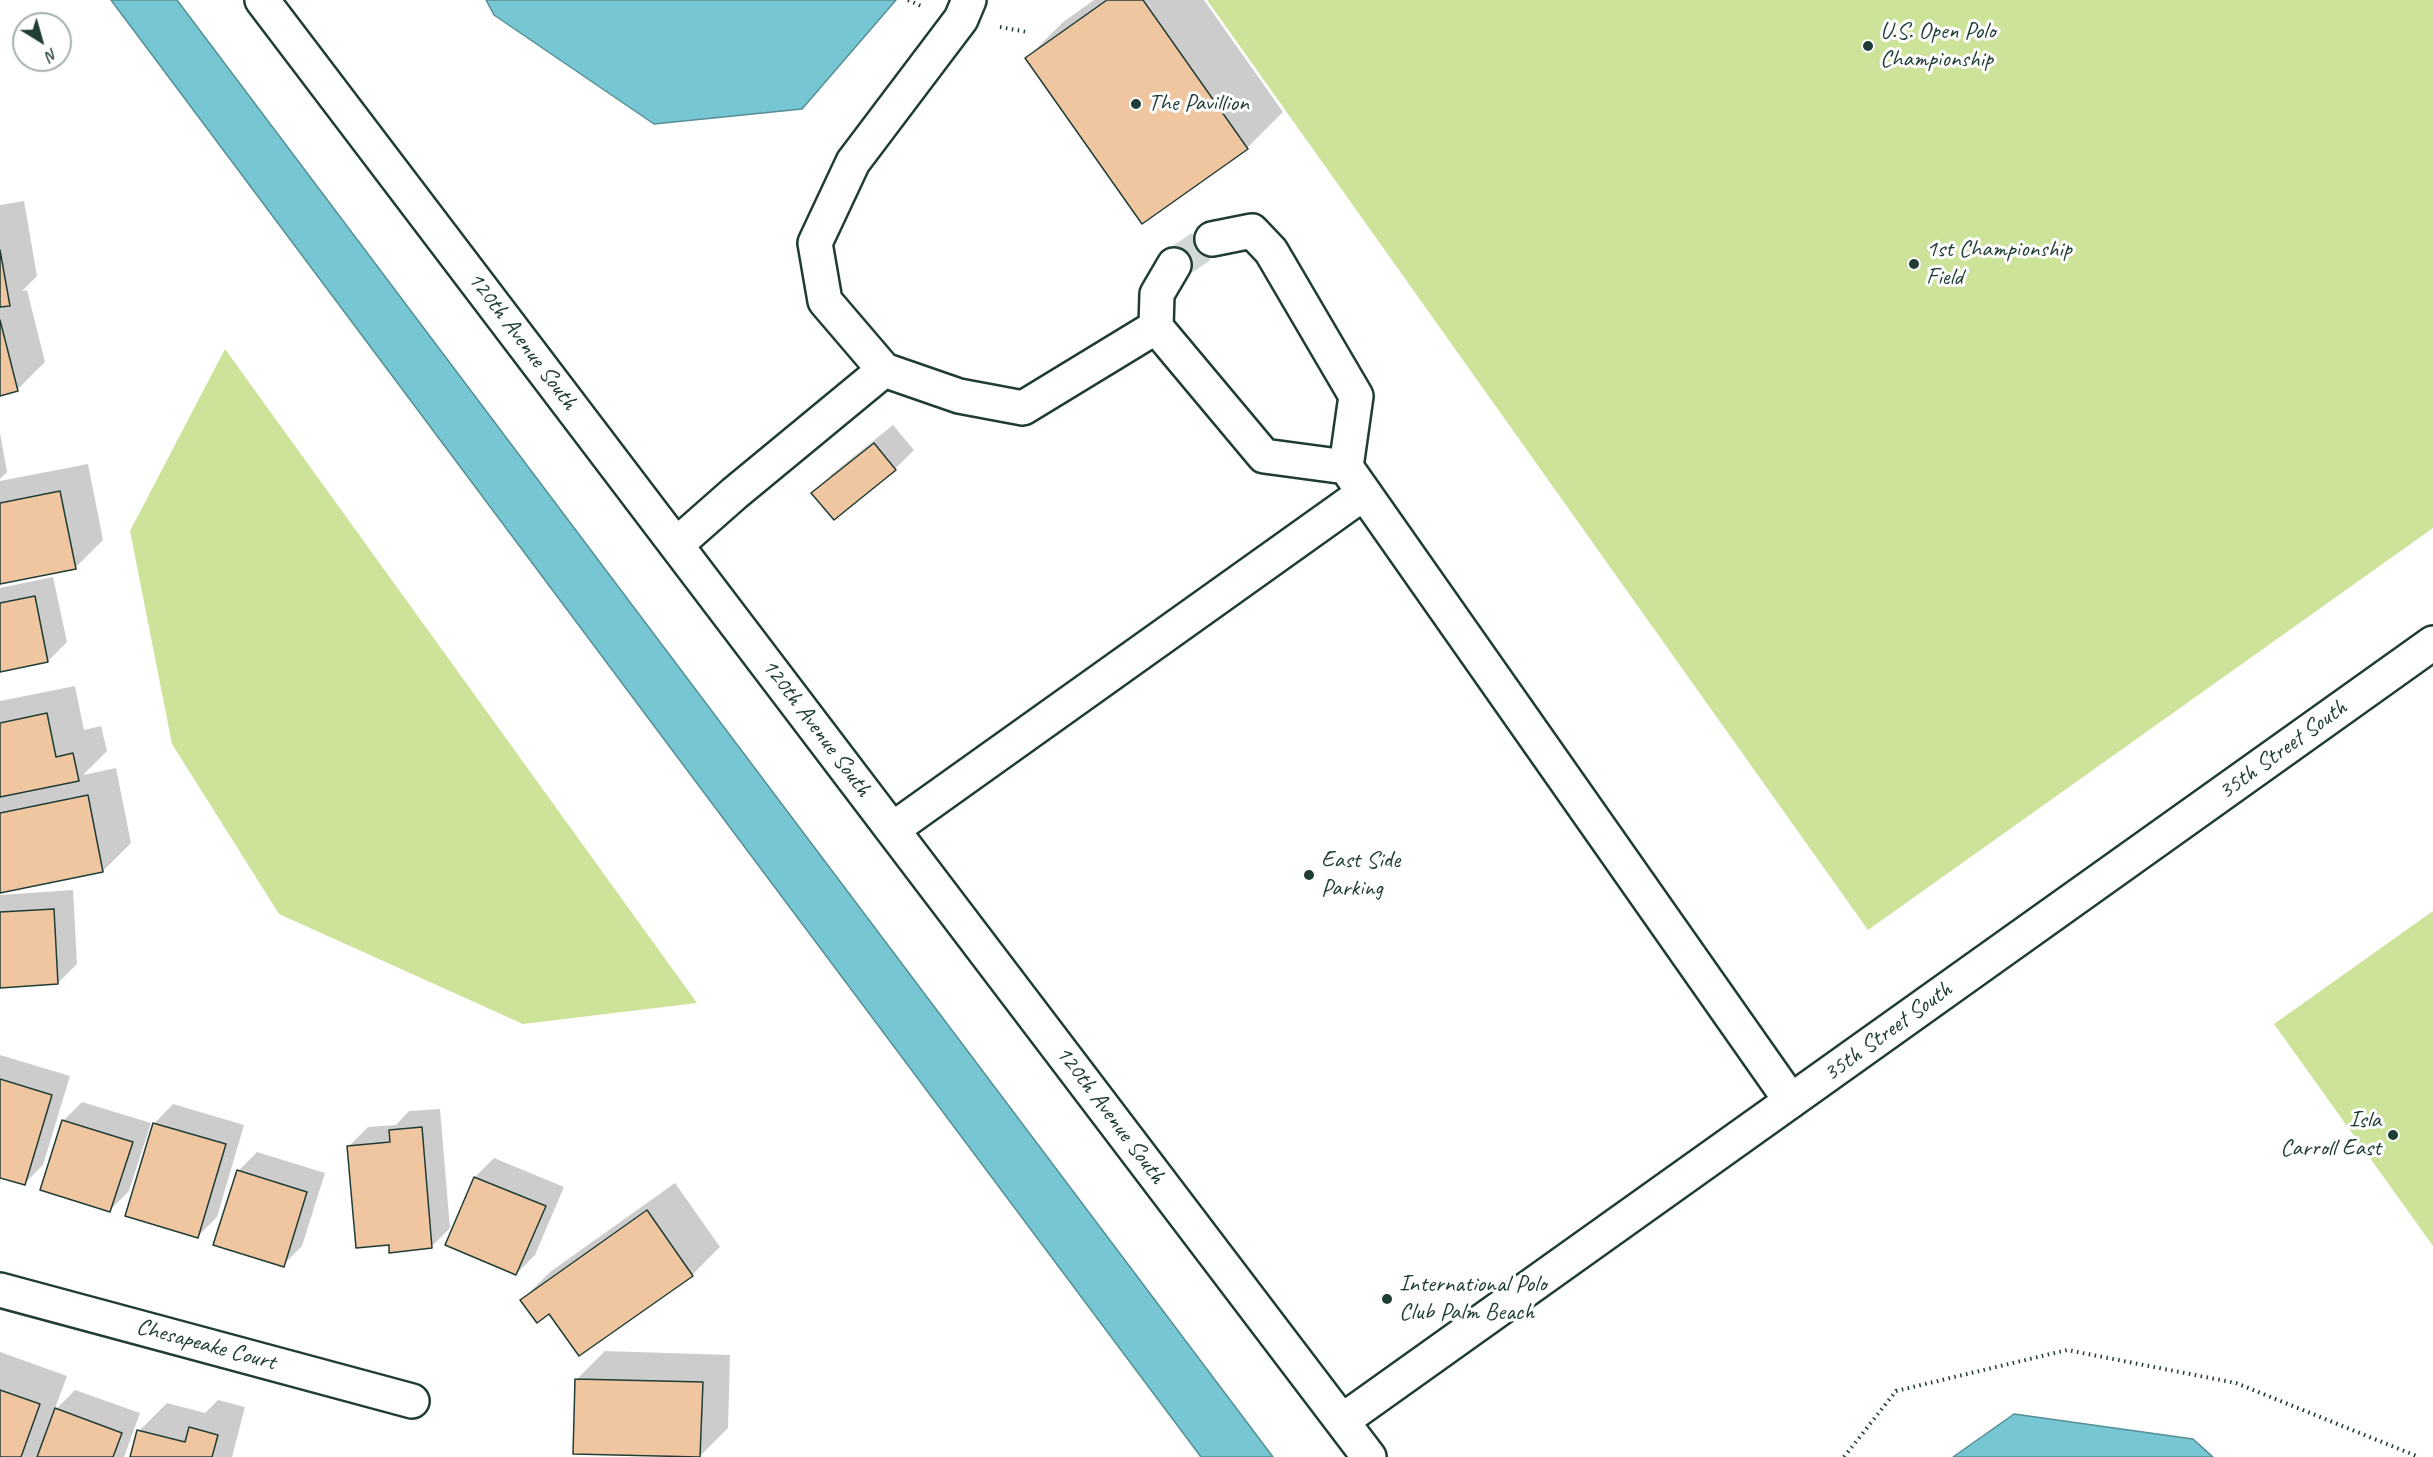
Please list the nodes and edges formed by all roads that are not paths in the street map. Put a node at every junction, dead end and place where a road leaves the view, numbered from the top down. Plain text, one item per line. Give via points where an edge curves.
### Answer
1 (262, 0) edge
2 (969, 0) edge
3 (1212, 239) tunnel mouth
4 (1174, 265) tunnel mouth
5 (1156, 327) junction
6 (884, 370) junction
7 (1346, 466) junction
8 (1364, 493) junction
9 (676, 545) junction
10 (2433, 643) edge
11 (893, 830) junction
12 (1791, 1101) junction
13 (0, 1290) edge
14 (412, 1401) dead end
15 (1342, 1421) junction
16 (1369, 1457) edge

1 - 9 street, 120th Avenue South
2 - 6 street via 961,19 853,162 815,243 825,300
3 - 7 street via 1252,231 1271,251 1356,396
4 - 5 street via 1157,294
5 - 6 street via 1023,408 959,396
5 - 7 street via 1264,456
6 - 9 street
7 - 8 street
8 - 11 street
8 - 12 street
9 - 11 street, 120th Avenue South
10 - 12 street, 35th Street South
11 - 15 street, 120th Avenue South
12 - 15 street, 35th Street South
13 - 14 street, Chesapeake Court
15 - 16 street, 120th Avenue South

